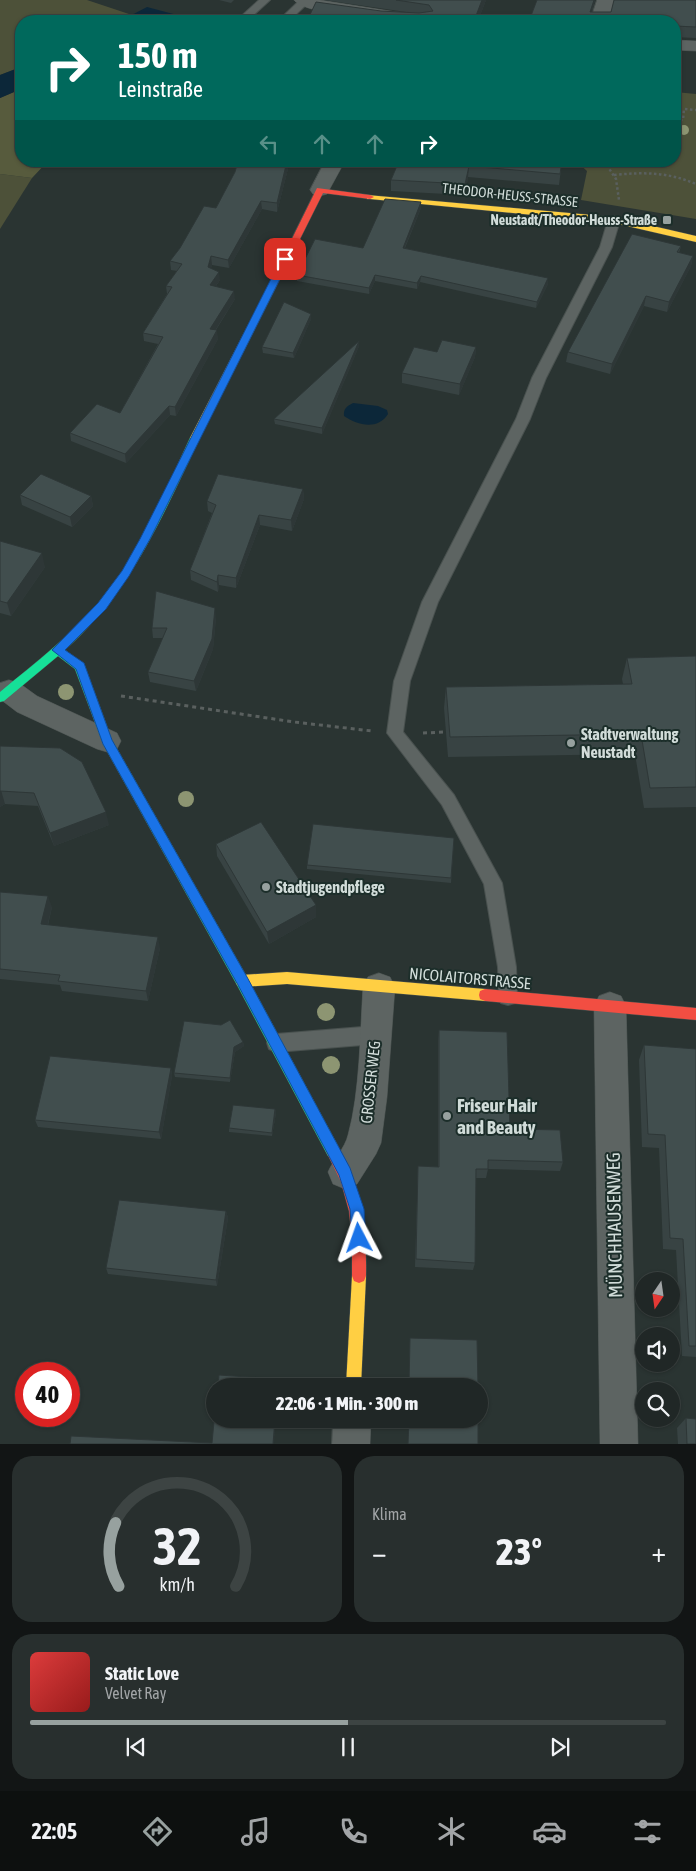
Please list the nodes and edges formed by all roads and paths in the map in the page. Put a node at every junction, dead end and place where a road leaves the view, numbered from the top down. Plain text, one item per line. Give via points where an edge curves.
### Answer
1 (265, 0) edge
2 (304, 0) edge
3 (606, 0) edge
4 (248, 15) edge
5 (289, 15) edge
6 (397, 15) edge
7 (601, 15) edge
8 (681, 45) edge
9 (696, 46) edge
10 (696, 110) edge
11 (681, 120) edge
12 (332, 167) edge
13 (608, 167) edge
14 (614, 175) junction
15 (696, 184) edge
16 (320, 190) junction
17 (614, 220) junction
18 (696, 239) edge
19 (58, 650) junction
20 (5, 695) edge
21 (92, 698) junction
22 (395, 733) junction
23 (107, 741) junction
24 (242, 981) junction
25 (379, 986) junction
26 (508, 997) junction
27 (610, 1006) junction
28 (696, 1014) edge
29 (375, 1035) junction
30 (276, 1043) junction
31 (345, 1172) junction
32 (353, 1378) edge
33 (351, 1428) edge
34 (350, 1444) edge
35 (619, 1444) edge

1 - 4 lane
2 - 5 lane
2 - 6 street via 320,6
3 - 7 street
8 - 9 street
10 - 11 path via 684,109
12 - 16 street
13 - 14 path
14 - 15 path via 656,171
14 - 17 path via 620,188
16 - 17 street, THEODOR-HEUSS-STRASSE
16 - 19 street via 145,539 102,606
17 - 18 street, THEODOR-HEUSS-STRASSE
17 - 22 lane via 606,247 430,602 402,681
19 - 20 street
19 - 21 street via 80,666
20 - 23 street
21 - 22 path via 123,696 294,722
21 - 23 street
22 - 26 lane via 448,800 493,883 507,967
23 - 24 street
24 - 25 street, NICOLAITORSTRASSE via 287,978
24 - 30 street
25 - 26 street, NICOLAITORSTRASSE
25 - 29 street, GROSSER WEG
26 - 27 street, NICOLAITORSTRASSE
27 - 28 street, NICOLAITORSTRASSE
27 - 35 street, MÜNCHHAUSENWEG
29 - 30 lane
29 - 31 street, GROSSER WEG via 364,1143
30 - 31 street
31 - 32 street via 357,1209 360,1253
33 - 34 street

